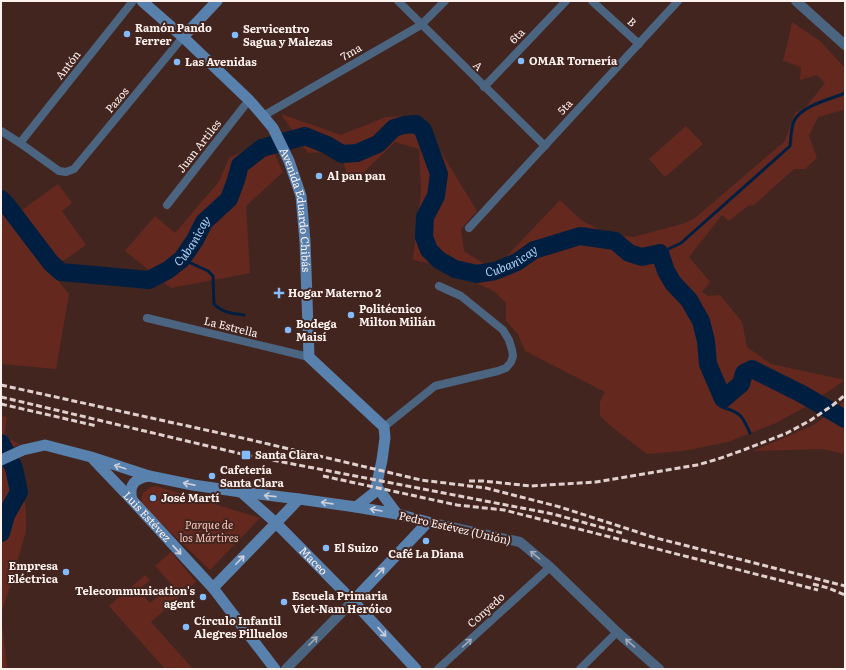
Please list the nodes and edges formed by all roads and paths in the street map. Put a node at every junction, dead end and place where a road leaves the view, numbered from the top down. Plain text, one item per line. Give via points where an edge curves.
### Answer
1 (133, 1) edge
2 (142, 1) edge
3 (217, 1) edge
4 (398, 1) edge
5 (445, 1) edge
6 (566, 1) edge
7 (592, 1) edge
8 (678, 1) edge
9 (796, 1) edge
10 (421, 25) junction
11 (183, 37) junction
12 (638, 44) junction
13 (845, 45) edge
14 (484, 86) junction
15 (248, 100) junction
16 (263, 116) junction
17 (1, 131) edge
18 (20, 143) junction
19 (544, 146) junction
20 (167, 205) dead end
21 (469, 228) dead end
22 (439, 286) dead end
23 (147, 318) dead end
24 (309, 357) junction
25 (384, 427) junction
26 (91, 457) junction
27 (1, 460) edge
28 (149, 476) junction
29 (376, 487) junction
30 (241, 492) junction
31 (299, 498) junction
32 (132, 500) junction
33 (356, 507) junction
34 (397, 514) junction
35 (428, 522) junction
36 (276, 524) junction
37 (550, 567) junction
38 (213, 588) junction
39 (354, 600) junction
40 (617, 632) junction
41 (275, 669) edge
42 (286, 669) edge
43 (416, 669) edge
44 (438, 669) edge
45 (580, 669) edge
46 (659, 669) edge

1 - 18 street, Antón
2 - 11 main road, Avenida Eduardo Chibás
3 - 11 main road
4 - 10 street, A
5 - 10 street, 7ma
6 - 14 street, 6ta
7 - 12 street, B
8 - 12 street, 5ta
9 - 13 street
10 - 14 street, A
10 - 16 street, 7ma
11 - 15 main road, Avenida Eduardo Chibás
11 - 18 street, Pazos via 74,169 58,171
12 - 19 street, 5ta
14 - 19 street, A
15 - 16 main road, Avenida Eduardo Chibás
15 - 20 street, Juan Artiles
16 - 24 main road, Avenida Eduardo Chibás via 273,128 289,161 301,196
17 - 18 street
19 - 21 street, 5ta
22 - 25 street via 461,296 503,330 512,350 511,362 506,368 498,371 435,386
23 - 24 street, La Estrella
24 - 25 main road
25 - 29 main road via 385,438
26 - 27 main road via 45,445 22,450
28 -> 26 main road
26 - 32 main road, Luis Estévez
30 -> 28 main road
28 - 32 main road via 139,478 133,484
29 - 33 main road via 375,492
29 - 34 main road
31 -> 30 main road
30 - 36 main road
33 -> 31 main road, Pedro Estévez (Unión)
31 - 36 main road
32 -> 38 main road, Luis Estévez
34 -> 33 main road, Pedro Estévez (Unión)
34 - 35 main road, Pedro Estévez (Unión)
37 -> 35 street, Pedro Estévez (Unión) via 520,542
39 -> 35 main road
38 -> 36 main road
36 - 39 main road, Maceo
37 - 40 street, Pedro Estévez (Unión)
44 -> 37 street, Conyedo
38 - 41 main road, Luis Estévez
42 -> 39 street
39 -> 43 main road, Maceo
40 - 45 street
46 -> 40 street, Pedro Estévez (Unión)

